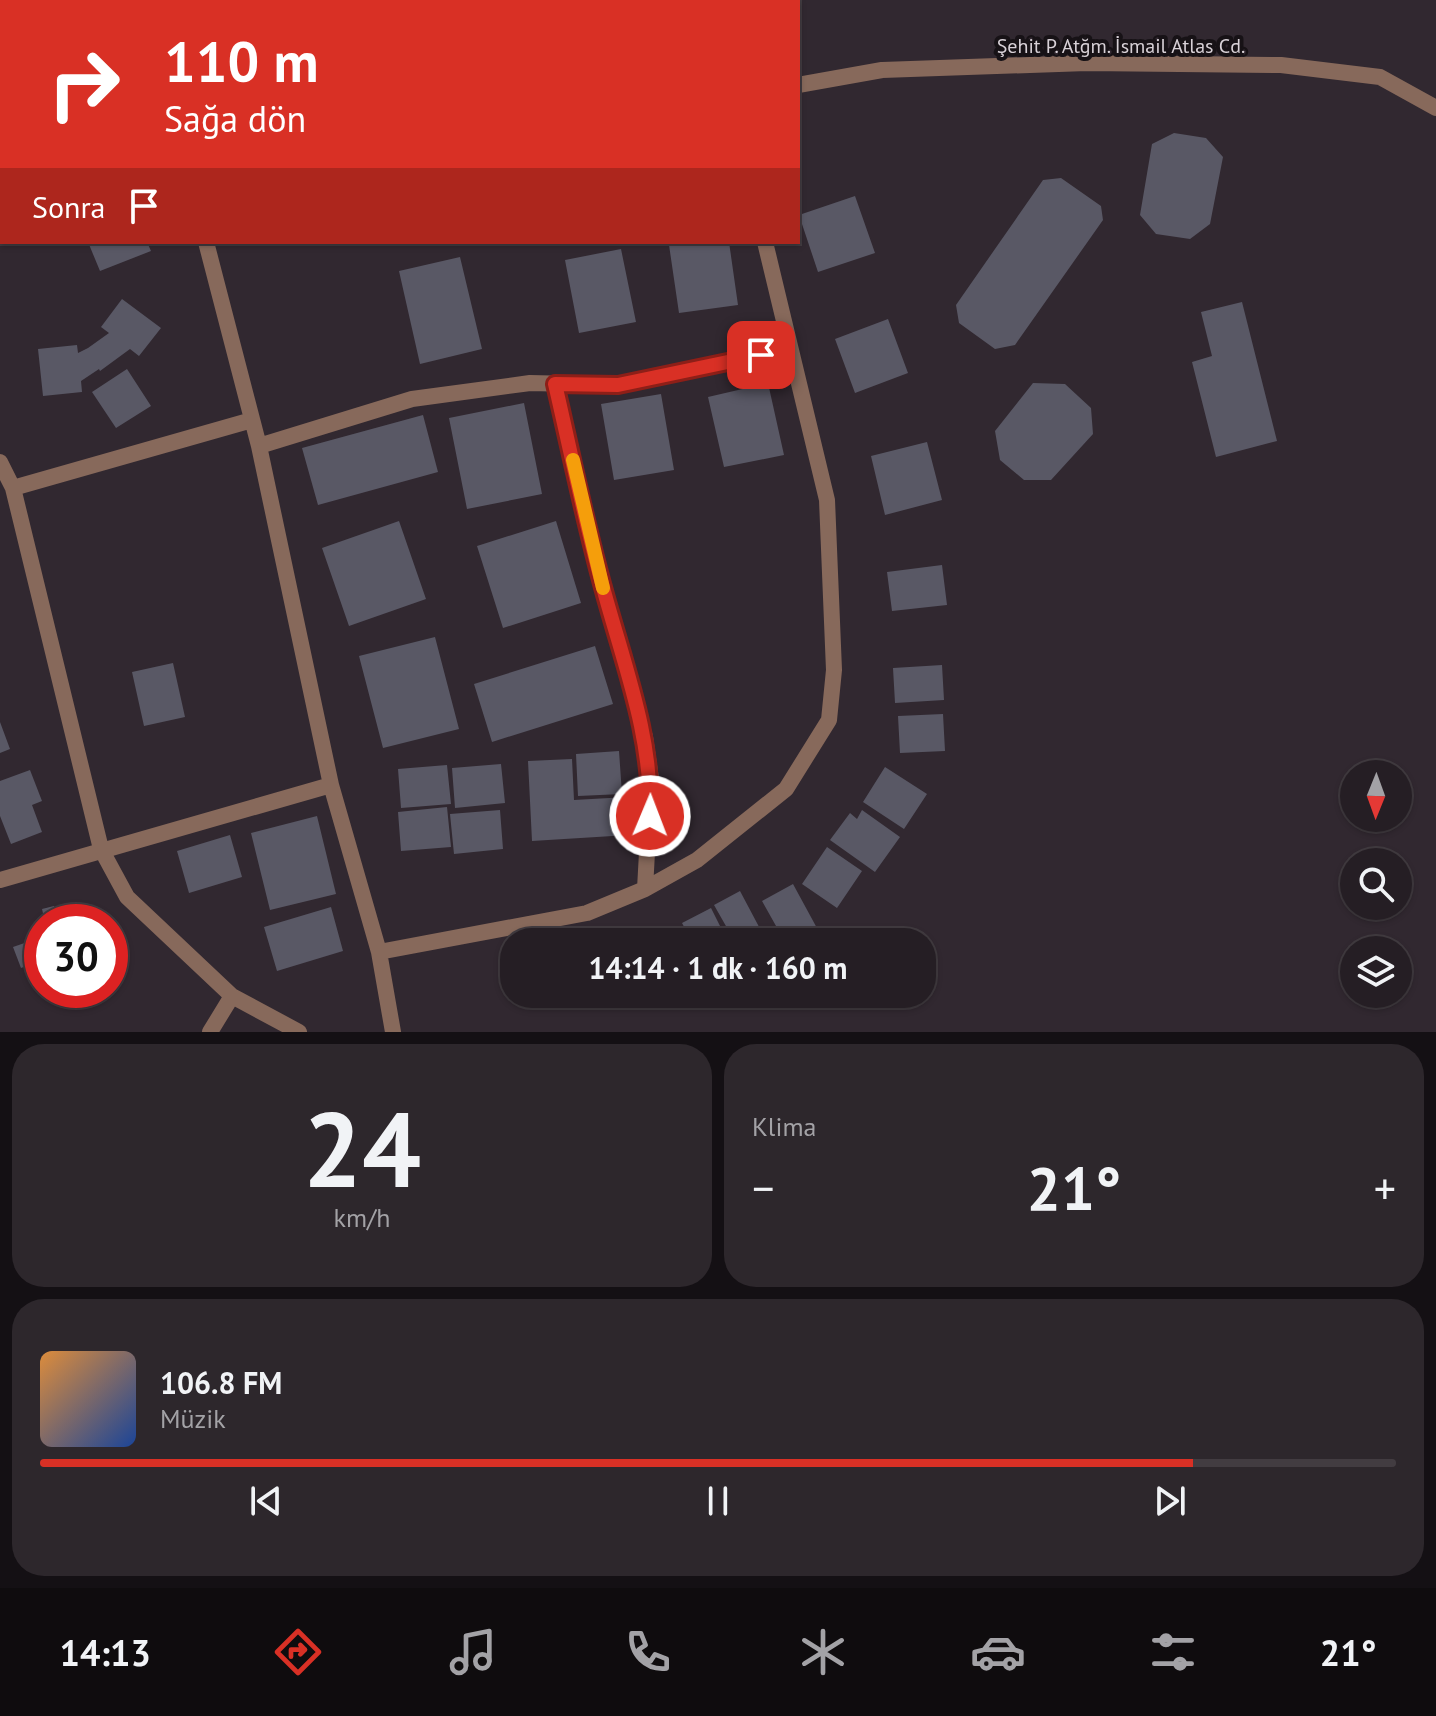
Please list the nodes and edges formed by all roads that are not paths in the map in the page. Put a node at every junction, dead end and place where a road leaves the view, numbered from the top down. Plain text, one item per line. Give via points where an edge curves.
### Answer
1 (800, 85) edge
2 (1436, 108) edge
3 (207, 244) edge
4 (765, 244) edge
5 (789, 349) junction
6 (555, 384) junction
7 (252, 420) junction
8 (259, 446) junction
9 (0, 462) edge
10 (13, 488) junction
11 (331, 785) junction
12 (101, 849) junction
13 (0, 880) edge
14 (645, 889) junction
15 (379, 952) junction
16 (232, 996) junction
17 (210, 1032) edge
18 (299, 1032) edge
19 (393, 1032) edge

1 - 2 street, Şehit P. Atğm. İsmail Atlas Cd. via 882,70 1087,63 1281,65 1380,77
3 - 7 street
4 - 5 street
5 - 6 street via 618,385
5 - 14 street via 827,500 834,670 829,720 786,789 697,860
6 - 8 street via 412,399
6 - 14 street via 602,587 645,737 651,779
7 - 8 street
7 - 10 street
8 - 11 street
9 - 10 street
10 - 12 street
11 - 12 street
11 - 15 street
12 - 13 street
12 - 16 street via 127,897
14 - 15 street via 587,913
15 - 19 street
16 - 17 street
16 - 18 street

